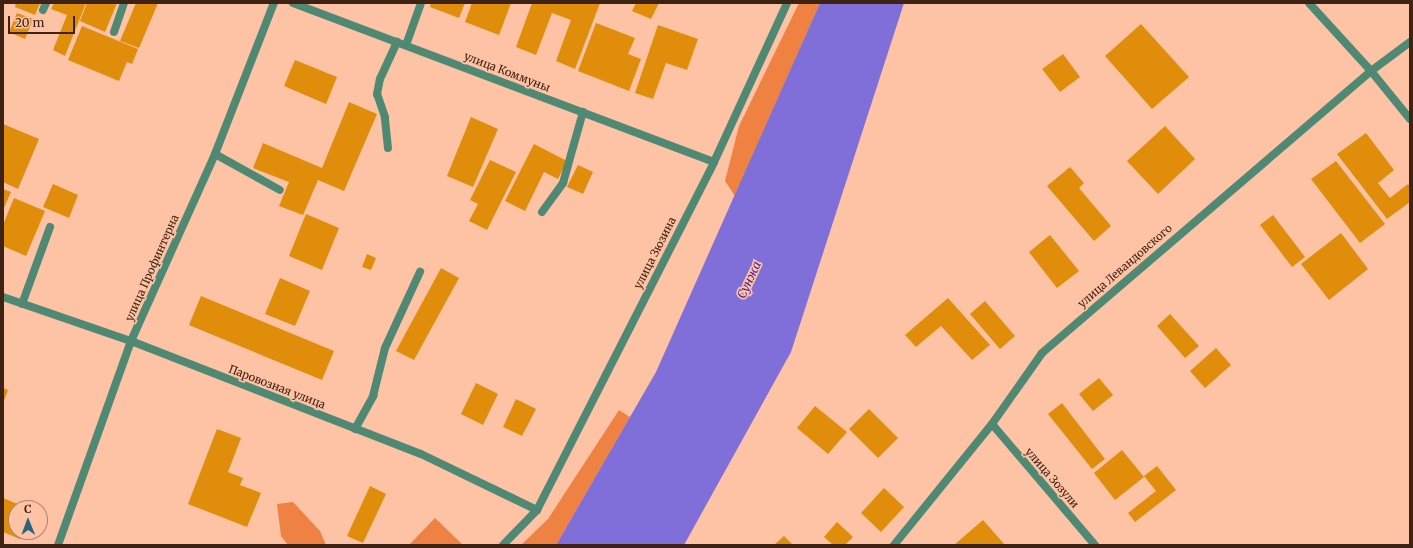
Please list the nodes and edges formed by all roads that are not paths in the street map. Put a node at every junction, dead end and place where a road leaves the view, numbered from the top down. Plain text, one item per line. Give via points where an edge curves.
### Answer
1 (124, 3) edge
2 (274, 3) edge
3 (293, 3) edge
4 (420, 3) edge
5 (787, 3) edge
6 (1310, 3) edge
7 (114, 32) dead end
8 (397, 42) junction
9 (1410, 42) edge
10 (406, 45) junction
11 (1371, 71) junction
12 (583, 112) junction
13 (1410, 120) edge
14 (388, 148) dead end
15 (215, 154) junction
16 (714, 162) junction
17 (280, 190) dead end
18 (542, 212) dead end
19 (50, 228) dead end
20 (420, 272) dead end
21 (3, 296) edge
22 (22, 304) junction
23 (131, 341) junction
24 (992, 424) junction
25 (355, 429) junction
26 (537, 510) junction
27 (58, 545) edge
28 (503, 545) edge
29 (894, 545) edge
30 (1095, 545) edge

1 - 7 street
2 - 15 street, улица Профинтерна
3 - 8 street, улица Коммуны
4 - 10 street
5 - 16 street, улица Зюзина
6 - 11 street
8 - 10 street, улица Коммуны
8 - 14 street via 380,79 377,94 385,117
9 - 11 street, улица Левандовского
10 - 12 street, улица Коммуны
11 - 13 street
11 - 24 street, улица Левандовского via 1042,352
12 - 16 street, улица Коммуны
12 - 18 street via 563,183
15 - 17 street
15 - 23 street, улица Профинтерна
16 - 26 street, улица Зюзина
19 - 22 street
20 - 25 street via 385,348 373,396
21 - 22 street, Паровозная улица
22 - 23 street, Паровозная улица
23 - 25 street, Паровозная улица
23 - 27 street, улица Профинтерна
24 - 29 street, улица Левандовского
24 - 30 street, улица Зозули
25 - 26 street, Паровозная улица via 420,454
26 - 28 street, улица Зюзина

